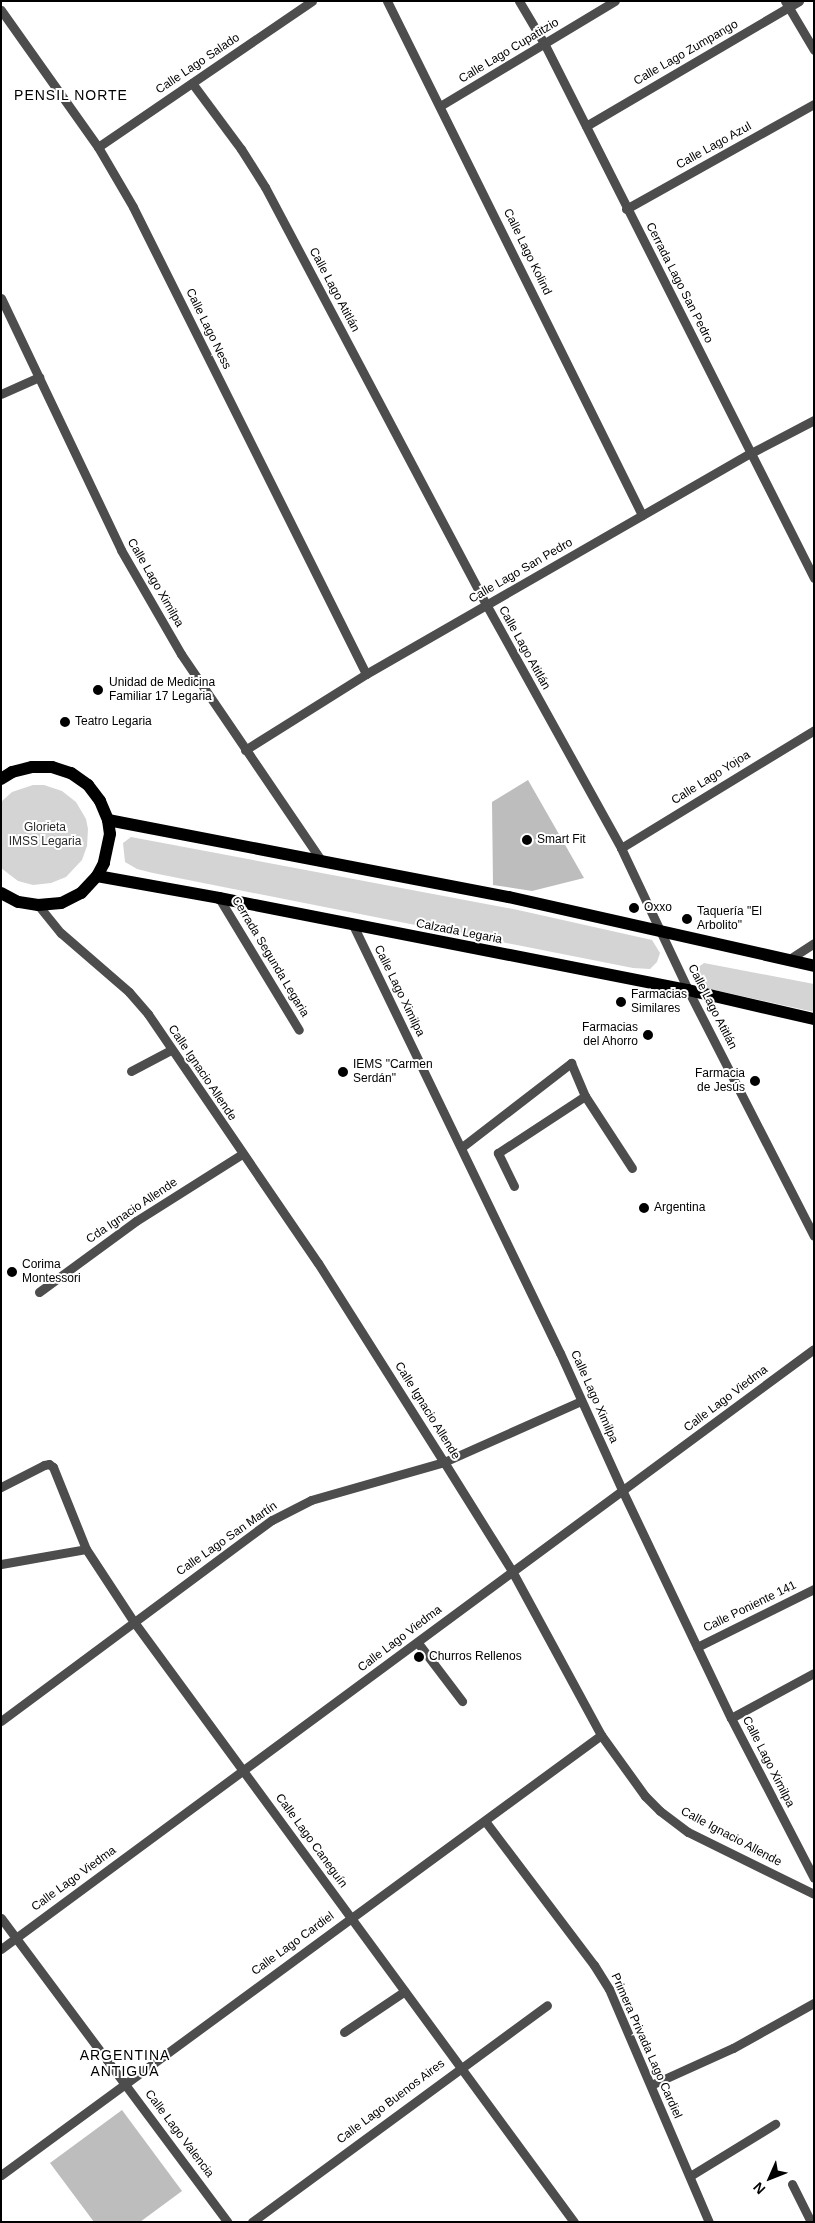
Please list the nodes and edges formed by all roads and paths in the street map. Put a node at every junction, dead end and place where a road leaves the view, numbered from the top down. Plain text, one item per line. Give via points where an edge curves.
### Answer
1 (312, 1) edge
2 (387, 1) edge
3 (519, 1) edge
4 (615, 1) edge
5 (799, 1) edge
6 (787, 4) edge
7 (1, 10) edge
8 (5, 23) edge
9 (545, 45) junction
10 (814, 50) edge
11 (192, 83) junction
12 (814, 104) edge
13 (440, 106) junction
14 (586, 126) junction
15 (98, 147) junction
16 (626, 209) junction
17 (1, 298) edge
18 (39, 377) junction
19 (1, 394) edge
20 (814, 420) edge
21 (751, 453) junction
22 (642, 515) junction
23 (814, 578) edge
24 (487, 606) junction
25 (366, 674) junction
26 (814, 730) edge
27 (245, 750) junction
28 (1, 778) edge
29 (108, 820) junction
30 (621, 848) junction
31 (321, 860) junction
32 (97, 876) junction
33 (1, 893) edge
34 (219, 898) junction
35 (38, 905) junction
36 (353, 926) junction
37 (661, 931) junction
38 (814, 943) edge
39 (788, 960) junction
40 (814, 966) edge
41 (688, 990) junction
42 (814, 1019) edge
43 (299, 1030) dead end
44 (171, 1050) junction
45 (131, 1071) dead end
46 (585, 1096) junction
47 (462, 1147) junction
48 (242, 1154) junction
49 (632, 1168) dead end
50 (514, 1186) dead end
51 (814, 1236) edge
52 (39, 1292) dead end
53 (814, 1350) edge
54 (581, 1401) junction
55 (444, 1462) junction
56 (1, 1487) edge
57 (623, 1492) junction
58 (86, 1549) junction
59 (1, 1564) edge
60 (512, 1571) junction
61 (814, 1589) edge
62 (134, 1622) junction
63 (418, 1642) junction
64 (697, 1647) junction
65 (814, 1673) edge
66 (462, 1700) dead end
67 (731, 1718) junction
68 (1, 1721) edge
69 (601, 1735) junction
70 (243, 1770) junction
71 (485, 1821) junction
72 (814, 1878) edge
73 (814, 1894) edge
74 (352, 1917) junction
75 (1, 1918) edge
76 (16, 1938) junction
77 (1, 1949) edge
78 (405, 1991) junction
79 (814, 2003) edge
80 (547, 2005) dead end
81 (344, 2032) dead end
82 (460, 2067) junction
83 (125, 2083) junction
84 (651, 2086) junction
85 (774, 2124) dead end
86 (1, 2175) edge
87 (690, 2176) junction
88 (792, 2184) dead end
89 (228, 2222) edge
90 (252, 2222) edge
91 (574, 2222) edge
92 (709, 2222) edge
93 (811, 2222) edge

1 - 11 street, Calle Lago Salado
2 - 13 street, Calle Lago Kolind
3 - 9 street, Cerrada Lago San Pedro
4 - 9 street, Calle Lago Cupatitzio
5 - 6 street, Calle Lago Zumpango
6 - 10 street
6 - 14 street, Calle Lago Zumpango
7 - 8 street, Calle Lago Ness
8 - 15 street, Calle Lago Ness
9 - 13 street, Calle Lago Cupatitzio
9 - 14 street, Cerrada Lago San Pedro
11 - 15 street, Calle Lago Salado
11 - 24 street, Calle Lago Atitlán via 265,187
12 - 16 street, Calle Lago Azul
13 - 22 street, Calle Lago Kolind
14 - 16 street, Cerrada Lago San Pedro
15 - 25 street, Calle Lago Ness via 138,216
16 - 21 street, Cerrada Lago San Pedro
17 - 18 street, Calle Lago Ximilpa
18 - 19 street
18 - 27 street, Calle Lago Ximilpa via 121,550 181,654
20 - 21 street, Calle Lago San Pedro
21 - 22 street, Calle Lago San Pedro
21 - 23 street, Cerrada Lago San Pedro
22 - 24 street, Calle Lago San Pedro
24 - 25 street, Calle Lago San Pedro
24 - 30 street, Calle Lago Atitlán
25 - 27 street, Calle Lago San Pedro
26 - 30 street, Calle Lago Yojoa
27 - 31 street, Calle Lago Ximilpa
28 - 29 main road via 32,766 52,767 71,773 88,785
29 - 31 main road
29 - 32 main road via 108,849
30 - 37 street, Calle Lago Atitlán
31 - 37 main road
32 - 34 main road, Calzada Legaria
32 - 35 main road via 81,893 60,902
33 - 35 main road via 18,902
34 - 36 main road, Calzada Legaria
34 - 43 street, Cerrada Segunda Legaria
35 - 44 street, Calle Ignacio Allende via 61,933 129,992
36 - 41 main road, Calzada Legaria
36 - 47 street, Calle Lago Ximilpa
37 - 39 main road
37 - 41 street, Calle Lago Atitlán
38 - 39 street
39 - 40 main road
41 - 42 main road, Calzada Legaria
41 - 51 street, Calle Lago Atitlán
44 - 45 street
44 - 48 street, Calle Ignacio Allende
46 - 47 street via 571,1064
46 - 49 street
46 - 50 street via 498,1153
47 - 54 street, Calle Lago Ximilpa
48 - 52 street, Cda Ignacio Allende via 136,1221
48 - 55 street, Calle Ignacio Allende via 318,1263
53 - 57 street, Calle Lago Viedma
54 - 55 street, Calle Lago San Martín
54 - 57 street, Calle Lago Ximilpa
55 - 60 street, Calle Ignacio Allende
55 - 62 street, Calle Lago San Martín via 310,1500 272,1520
56 - 58 street, Calle Lago Caneguín via 49,1464
57 - 60 street, Calle Lago Viedma
57 - 64 street, Calle Lago Ximilpa
58 - 59 street
58 - 62 street, Calle Lago Caneguín
60 - 63 street, Calle Lago Viedma
60 - 69 street, Calle Ignacio Allende
61 - 64 street, Calle Poniente 141
62 - 68 street, Calle Lago San Martín
62 - 70 street, Calle Lago Caneguín
63 - 66 street
63 - 70 street, Calle Lago Viedma
64 - 67 street, Calle Lago Ximilpa
65 - 67 street
67 - 72 street, Calle Lago Ximilpa
69 - 71 street, Calle Lago Cardiel
69 - 73 street, Calle Ignacio Allende via 646,1796 672,1821
70 - 74 street, Calle Lago Caneguín
70 - 76 street, Calle Lago Viedma
71 - 74 street, Calle Lago Cardiel
71 - 84 street, Primera Privada Lago Cardiel via 594,1965 609,1989
74 - 78 street, Calle Lago Caneguín
74 - 83 street, Calle Lago Cardiel
75 - 76 street, Calle Lago Valencia
76 - 77 street, Calle Lago Viedma
76 - 83 street, Calle Lago Valencia
78 - 81 street
78 - 82 street, Calle Lago Caneguín
79 - 84 street via 733,2048
80 - 82 street, Calle Lago Buenos Aires
82 - 90 street, Calle Lago Buenos Aires
82 - 91 street, Calle Lago Caneguín
83 - 86 street, Calle Lago Cardiel
83 - 89 street, Calle Lago Valencia
84 - 87 street, Primera Privada Lago Cardiel
85 - 87 street
87 - 92 street, Primera Privada Lago Cardiel
88 - 93 street

